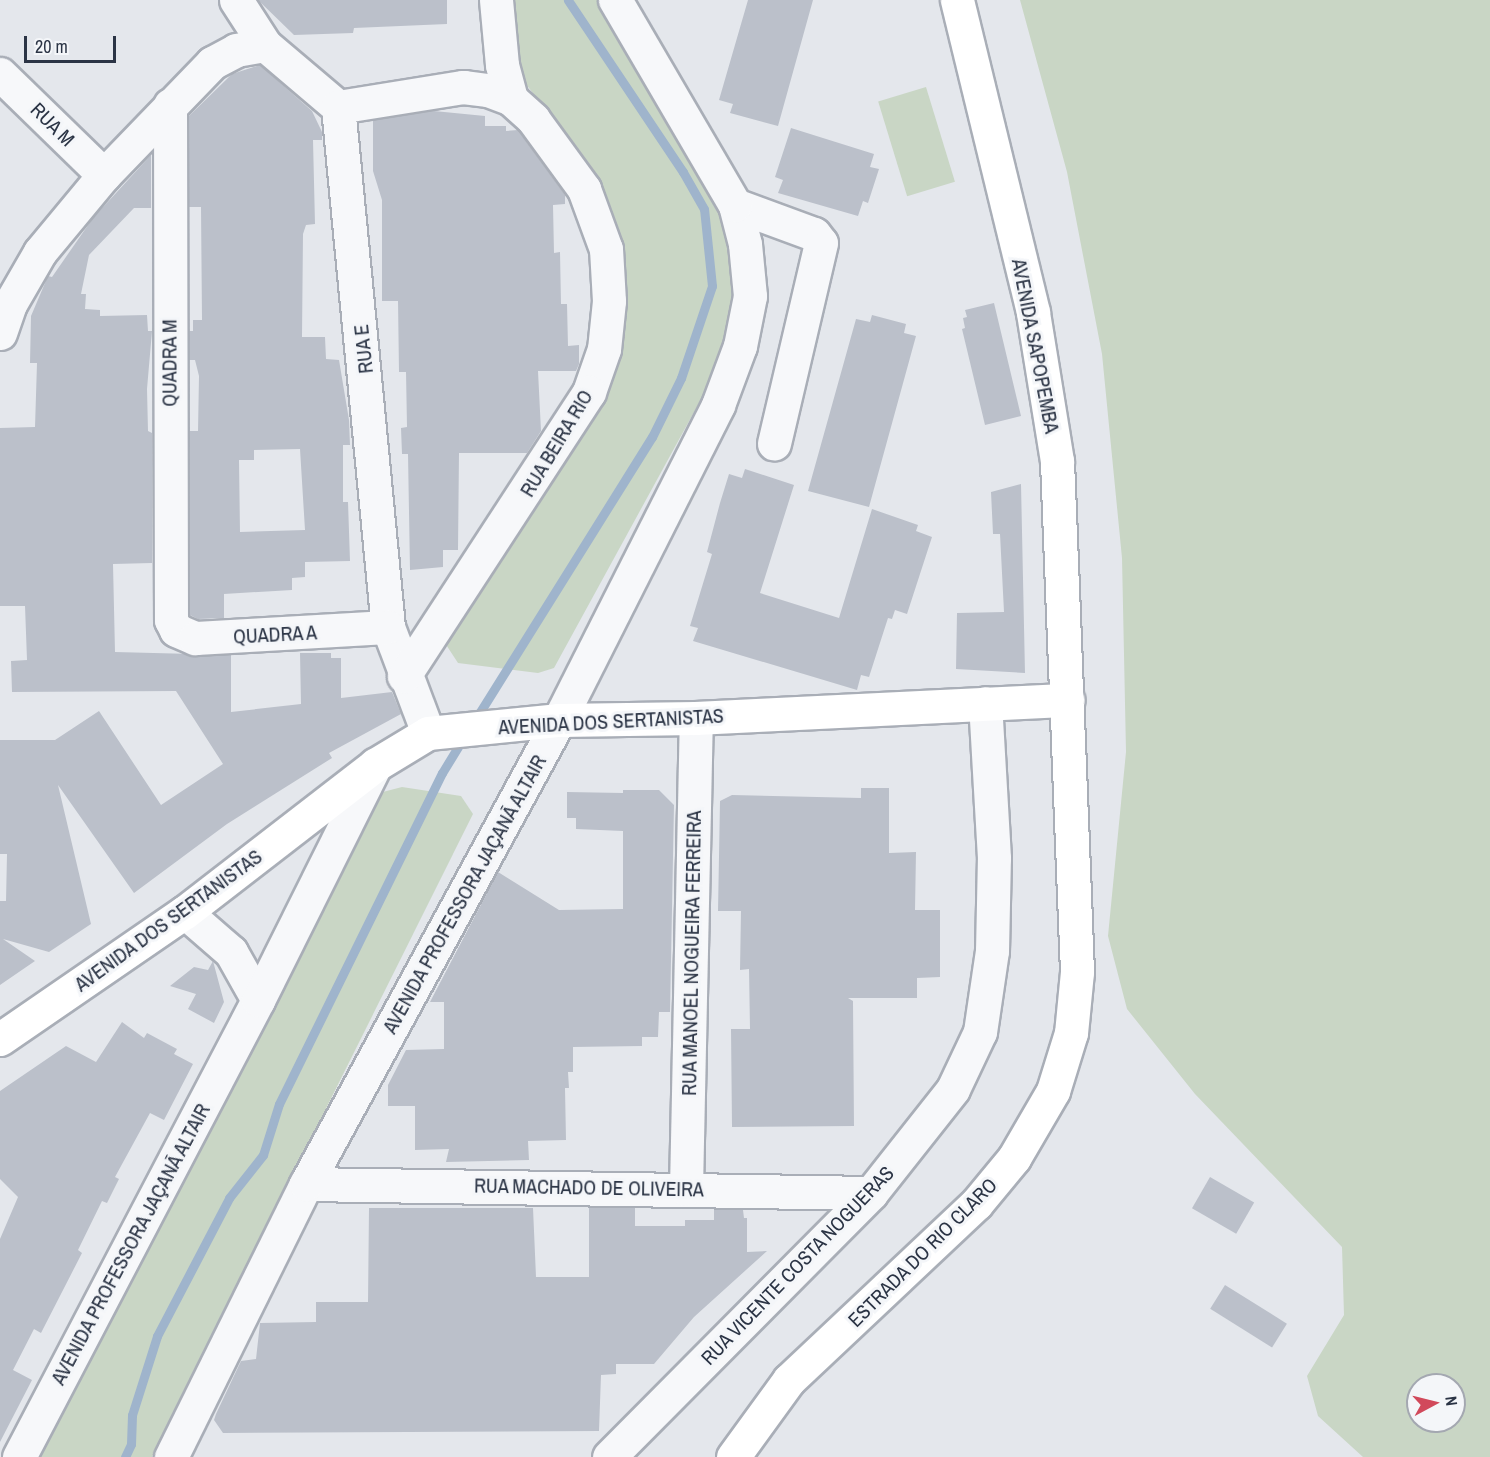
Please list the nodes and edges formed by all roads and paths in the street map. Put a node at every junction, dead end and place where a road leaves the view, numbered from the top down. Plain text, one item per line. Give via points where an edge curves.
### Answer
1 (236, 0) edge
2 (496, 0) edge
3 (615, 0) edge
4 (957, 0) edge
5 (265, 45) junction
6 (0, 74) edge
7 (511, 99) junction
8 (170, 105) junction
9 (338, 107) junction
10 (104, 175) junction
11 (735, 205) junction
12 (0, 333) edge
13 (774, 444) dead end
14 (171, 620) joint
15 (388, 627) junction
16 (404, 676) junction
17 (1068, 700) junction
18 (985, 703) junction
19 (696, 718) junction
20 (559, 720) junction
21 (437, 732) junction
22 (375, 765) junction
23 (185, 912) junction
24 (258, 1000) junction
25 (0, 1039) edge
26 (306, 1184) junction
27 (686, 1189) junction
28 (872, 1193) junction
29 (19, 1457) edge
30 (171, 1457) edge
31 (609, 1457) edge
32 (733, 1457) edge

1 - 5 street
2 - 7 street via 502,65
3 - 11 street, AVENIDA PROFESSORA JAÇANÃ ALTAIR
4 - 17 main road, AVENIDA SAPOPEMBA via 1046,379 1057,461
5 - 8 street via 223,55
5 - 9 street
6 - 10 street, RUA M
7 - 9 street, RUA BEIRA RIO via 488,90 464,87
7 - 16 street, RUA BEIRA RIO via 533,119 584,189 606,249 609,301 604,349 589,392 554,451
8 - 10 street
8 - 14 street, QUADRA M
9 - 15 street, RUA E
10 - 12 street via 40,252 10,304
11 - 13 street via 814,234 821,243
11 - 20 street, AVENIDA PROFESSORA JAÇANÃ ALTAIR via 745,244 750,296 740,346 718,405
14 - 15 street, QUADRA A via 176,630 195,638
15 - 16 street, RUA E
16 - 21 street, RUA E
17 - 18 main road, AVENIDA DOS SERTANISTAS
17 - 32 main road, ESTRADA DO RIO CLARO via 1077,972 1071,1033 1053,1090 1014,1158 976,1204 789,1380
18 - 19 main road, AVENIDA DOS SERTANISTAS
18 - 28 street, RUA VICENTE COSTA NOGUERAS via 994,858 992,951 980,1032 953,1089
19 - 20 main road, AVENIDA DOS SERTANISTAS
19 - 27 street, RUA MANOEL NOGUEIRA FERREIRA
20 - 21 main road, AVENIDA DOS SERTANISTAS
20 - 26 street, AVENIDA PROFESSORA JAÇANÃ ALTAIR
21 - 22 main road, AVENIDA DOS SERTANISTAS
22 - 23 main road, AVENIDA DOS SERTANISTAS
22 - 24 street, AVENIDA PROFESSORA JAÇANÃ ALTAIR
23 - 24 street via 231,952
23 - 25 main road, AVENIDA DOS SERTANISTAS
24 - 29 street, AVENIDA PROFESSORA JAÇANÃ ALTAIR
26 - 27 street, RUA MACHADO DE OLIVEIRA
26 - 30 street, AVENIDA PROFESSORA JAÇANÃ ALTAIR
27 - 28 street, RUA MACHADO DE OLIVEIRA
28 - 31 street, RUA VICENTE COSTA NOGUERAS

